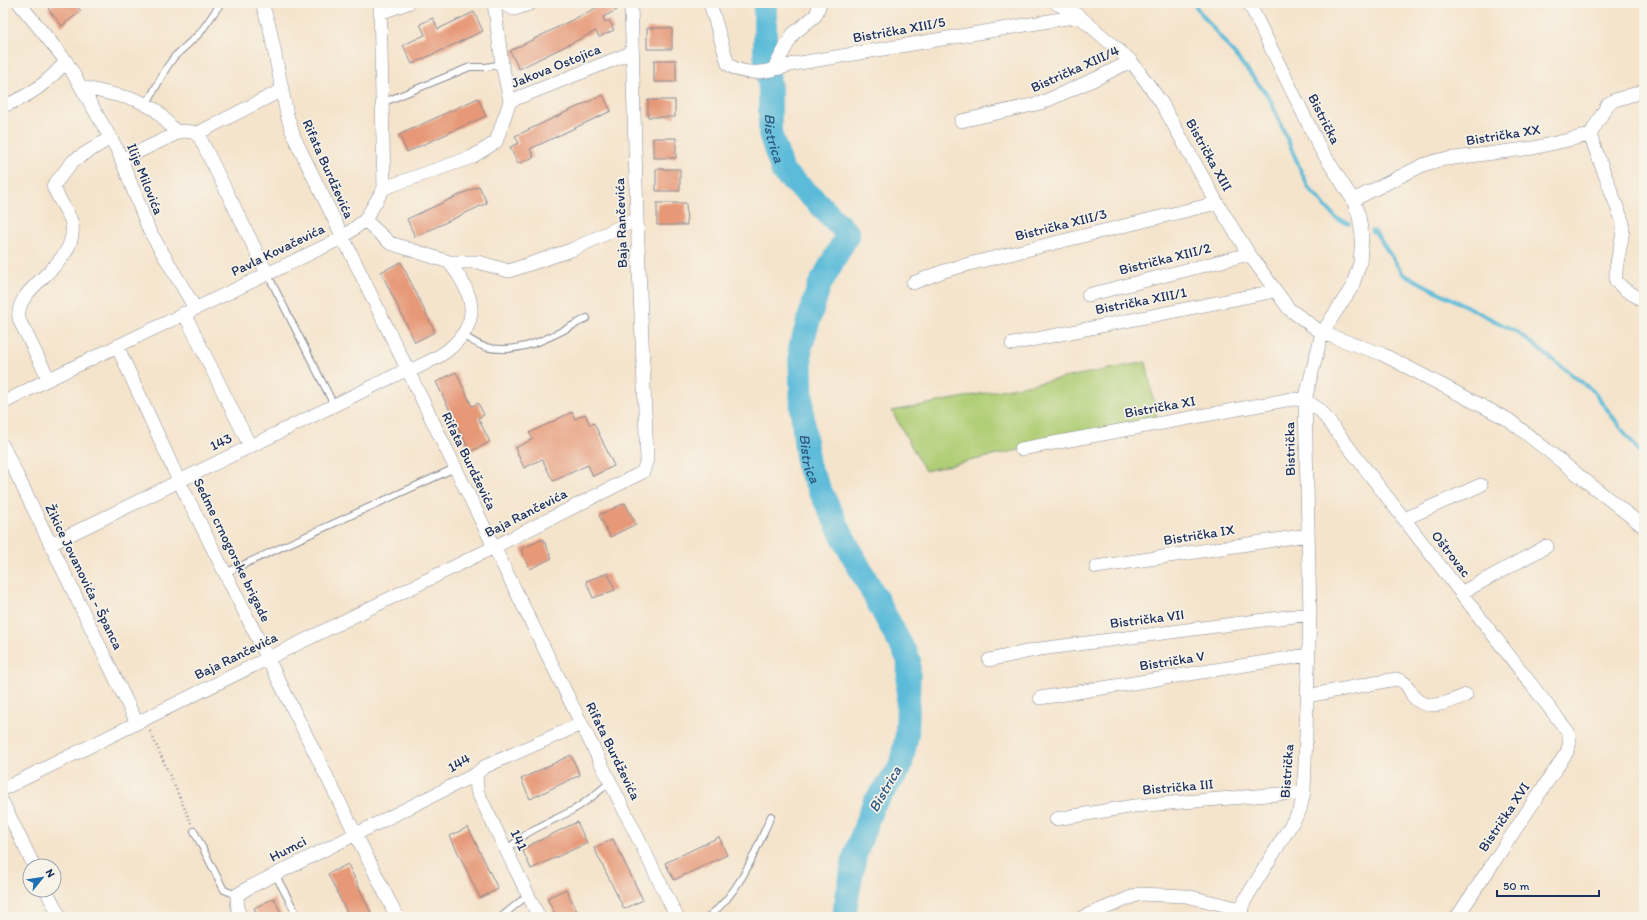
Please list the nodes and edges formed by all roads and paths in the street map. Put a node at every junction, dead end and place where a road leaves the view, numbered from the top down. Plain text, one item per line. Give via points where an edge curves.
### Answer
1 (18, 3) edge
2 (220, 3) edge
3 (408, 3) edge
4 (494, 3) edge
5 (501, 3) edge
6 (532, 3) edge
7 (631, 3) edge
8 (710, 3) edge
9 (820, 3) edge
10 (1249, 3) edge
11 (263, 5) edge
12 (1062, 5) edge
13 (380, 8) edge
14 (1079, 16) junction
15 (632, 52) junction
16 (66, 61) junction
17 (1131, 61) junction
18 (502, 64) junction
19 (773, 70) junction
20 (82, 88) junction
21 (282, 90) junction
22 (1644, 91) edge
23 (510, 101) junction
24 (382, 103) junction
25 (146, 105) junction
26 (3, 106) edge
27 (961, 121) dead end
28 (177, 133) junction
29 (196, 134) junction
30 (1590, 135) junction
31 (110, 138) junction
32 (122, 160) junction
33 (384, 188) junction
34 (1353, 200) junction
35 (1217, 204) junction
36 (637, 219) junction
37 (365, 220) junction
38 (342, 238) junction
39 (1249, 254) junction
40 (449, 262) junction
41 (267, 273) junction
42 (913, 283) dead end
43 (1275, 290) junction
44 (1088, 295) dead end
45 (1644, 301) edge
46 (190, 311) junction
47 (587, 318) dead end
48 (1322, 332) junction
49 (463, 336) junction
50 (1012, 344) dead end
51 (117, 346) junction
52 (407, 371) junction
53 (49, 379) junction
54 (1305, 400) junction
55 (3, 403) edge
56 (334, 405) junction
57 (3, 446) edge
58 (250, 446) junction
59 (1021, 449) dead end
60 (455, 468) junction
61 (179, 481) junction
62 (1481, 485) dead end
63 (1404, 519) junction
64 (1644, 527) edge
65 (1308, 535) junction
66 (50, 544) junction
67 (1547, 546) dead end
68 (494, 547) junction
69 (1096, 567) dead end
70 (225, 573) junction
71 (1461, 593) junction
72 (1310, 614) junction
73 (1308, 655) junction
74 (268, 658) junction
75 (989, 660) dead end
76 (1466, 695) dead end
77 (1307, 696) junction
78 (1040, 698) dead end
79 (141, 721) junction
80 (581, 724) junction
81 (1568, 732) joint
82 (476, 774) junction
83 (610, 782) junction
84 (3, 789) edge
85 (1304, 792) junction
86 (3, 803) edge
87 (771, 816) dead end
88 (1056, 819) dead end
89 (194, 831) joint
90 (355, 834) junction
91 (506, 851) junction
92 (30, 858) edge
93 (275, 874) junction
94 (237, 895) junction
95 (528, 895) junction
96 (50, 898) edge
97 (1242, 913) edge
98 (395, 916) edge
99 (60, 917) edge
100 (241, 917) edge
101 (298, 917) edge
102 (501, 917) edge
103 (539, 917) edge
104 (677, 917) edge
105 (708, 917) edge
106 (1082, 917) edge
107 (1457, 917) edge

1 - 16 street, Ilije Milovića
2 - 25 lane via 200,33 167,66
3 - 13 street
4 - 18 street
5 - 6 street via 514,8
7 - 15 street, Baja Rančevića
8 - 19 street, Bistrička XIII/5 via 728,64 752,72
9 - 19 street via 816,15 793,34
10 - 34 street, Bistrička via 1320,148
11 - 21 street, Rifata Burdževića
12 - 14 street, Bistrička XIII
13 - 24 street
14 - 17 street, Bistrička XIII
14 - 19 street, Bistrička XIII/5 via 794,64
15 - 23 street, Jakova Ostojica
15 - 36 street, Baja Rančevića
16 - 20 street, Ilije Milovića
16 - 26 street via 33,93
17 - 27 street, Bistrička XIII/4 via 1041,103
17 - 35 street, Bistrička XIII via 1161,102
18 - 23 street
18 - 24 lane via 470,67
20 - 25 street via 137,100
20 - 31 street, Ilije Milovića
21 - 29 street
21 - 38 street, Rifata Burdževića via 294,137
22 - 30 street via 1608,104
23 - 33 street, Jakova Ostojica via 496,142 472,157
24 - 33 street
25 - 28 street via 156,110
28 - 29 street via 182,131
28 - 32 street
29 - 41 street via 208,150
30 - 34 street, Bistrička XX via 1533,148 1440,160 1423,165
30 - 45 street via 1623,223 1623,236 1615,267 1616,281
31 - 32 street, Ilije Milovića
31 - 53 street via 73,161 53,186 72,223 72,236 66,251 50,272 24,296 19,307 19,319
32 - 46 street, Ilije Milovića via 146,224
33 - 37 street, Pavla Kovačevića
34 - 48 street, Bistrička via 1362,236 1360,263 1352,287
35 - 39 street, Bistrička XIII
35 - 42 street, Bistrička XIII/3 via 973,263
36 - 40 street via 570,250 509,272 478,262
36 - 68 street, Baja Rančevića via 647,459 643,472
37 - 38 street, Pavla Kovačevića
37 - 40 street via 390,243
38 - 41 street, Pavla Kovačevića
38 - 52 street, Rifata Burdževića
39 - 43 street, Bistrička XIII
39 - 44 street, Bistrička XIII/2
40 - 49 street via 468,291 472,306 470,321
41 - 46 street, Pavla Kovačevića
41 - 56 lane
43 - 48 street, Bistrička XIII via 1289,309
43 - 50 street, Bistrička XIII/1
46 - 51 street, Pavla Kovačevića
46 - 58 street, Ilije Milovića
47 - 49 lane via 529,346 516,348 484,347
48 - 54 street, Bistrička
48 - 64 street, Bistrička XIII via 1382,354 1509,420
49 - 52 street, 143 via 447,351
51 - 53 street, Pavla Kovačevića
51 - 61 street, Sedme crnogorske brigade
52 - 56 street, 143
52 - 60 street, Rifata Burdževića
53 - 55 street, Pavla Kovačevića
54 - 59 street, Bistrička XI via 1292,399
54 - 63 street, Oštrovac via 1320,410
54 - 65 street, Bistrička
56 - 58 street, 143
57 - 66 street, Žikice Jovanovića - Španca
58 - 61 street, 143
60 - 68 street, Rifata Burdževića
60 - 70 lane
61 - 66 street, 143
61 - 70 street, Sedme crnogorske brigade
62 - 63 street
63 - 71 street, Oštrovac
65 - 69 street, Bistrička IX
65 - 72 street, Bistrička
66 - 79 street, Žikice Jovanovića - Španca
67 - 71 street
68 - 74 street, Baja Rančevića
68 - 80 street, Rifata Burdževića
70 - 74 street, Sedme crnogorske brigade
71 - 81 street, Oštrovac
72 - 73 street, Bistrička
72 - 75 street, Bistrička VII via 1040,649
73 - 77 street, Bistrička
73 - 78 street, Bistrička V
74 - 79 street, Baja Rančevića
74 - 90 street, Sedme crnogorske brigade
76 - 77 street via 1430,706 1421,703 1402,680 1396,679
77 - 85 street, Bistrička
79 - 84 street, Baja Rančevića
79 - 89 path
80 - 82 street, 144 via 484,767
80 - 83 street, Rifata Burdževića
81 - 107 street, Bistrička XVI via 1570,742 1567,752
82 - 90 street, 144
82 - 91 street, 141 via 477,791
83 - 91 lane via 574,809 523,835
83 - 104 street, Rifata Burdževića
85 - 88 street, Bistrička III via 1134,806
85 - 97 street, Bistrička via 1300,810 1266,864
86 - 92 street
87 - 105 lane via 745,874 726,901
89 - 94 lane via 224,890
90 - 93 street, Humci
90 - 98 street, Sedme crnogorske brigade
91 - 95 street, 141
93 - 94 street, Humci
93 - 101 lane
94 - 100 street
95 - 102 lane
95 - 103 street, 141
96 - 99 street
97 - 106 street via 1186,896 1139,894

